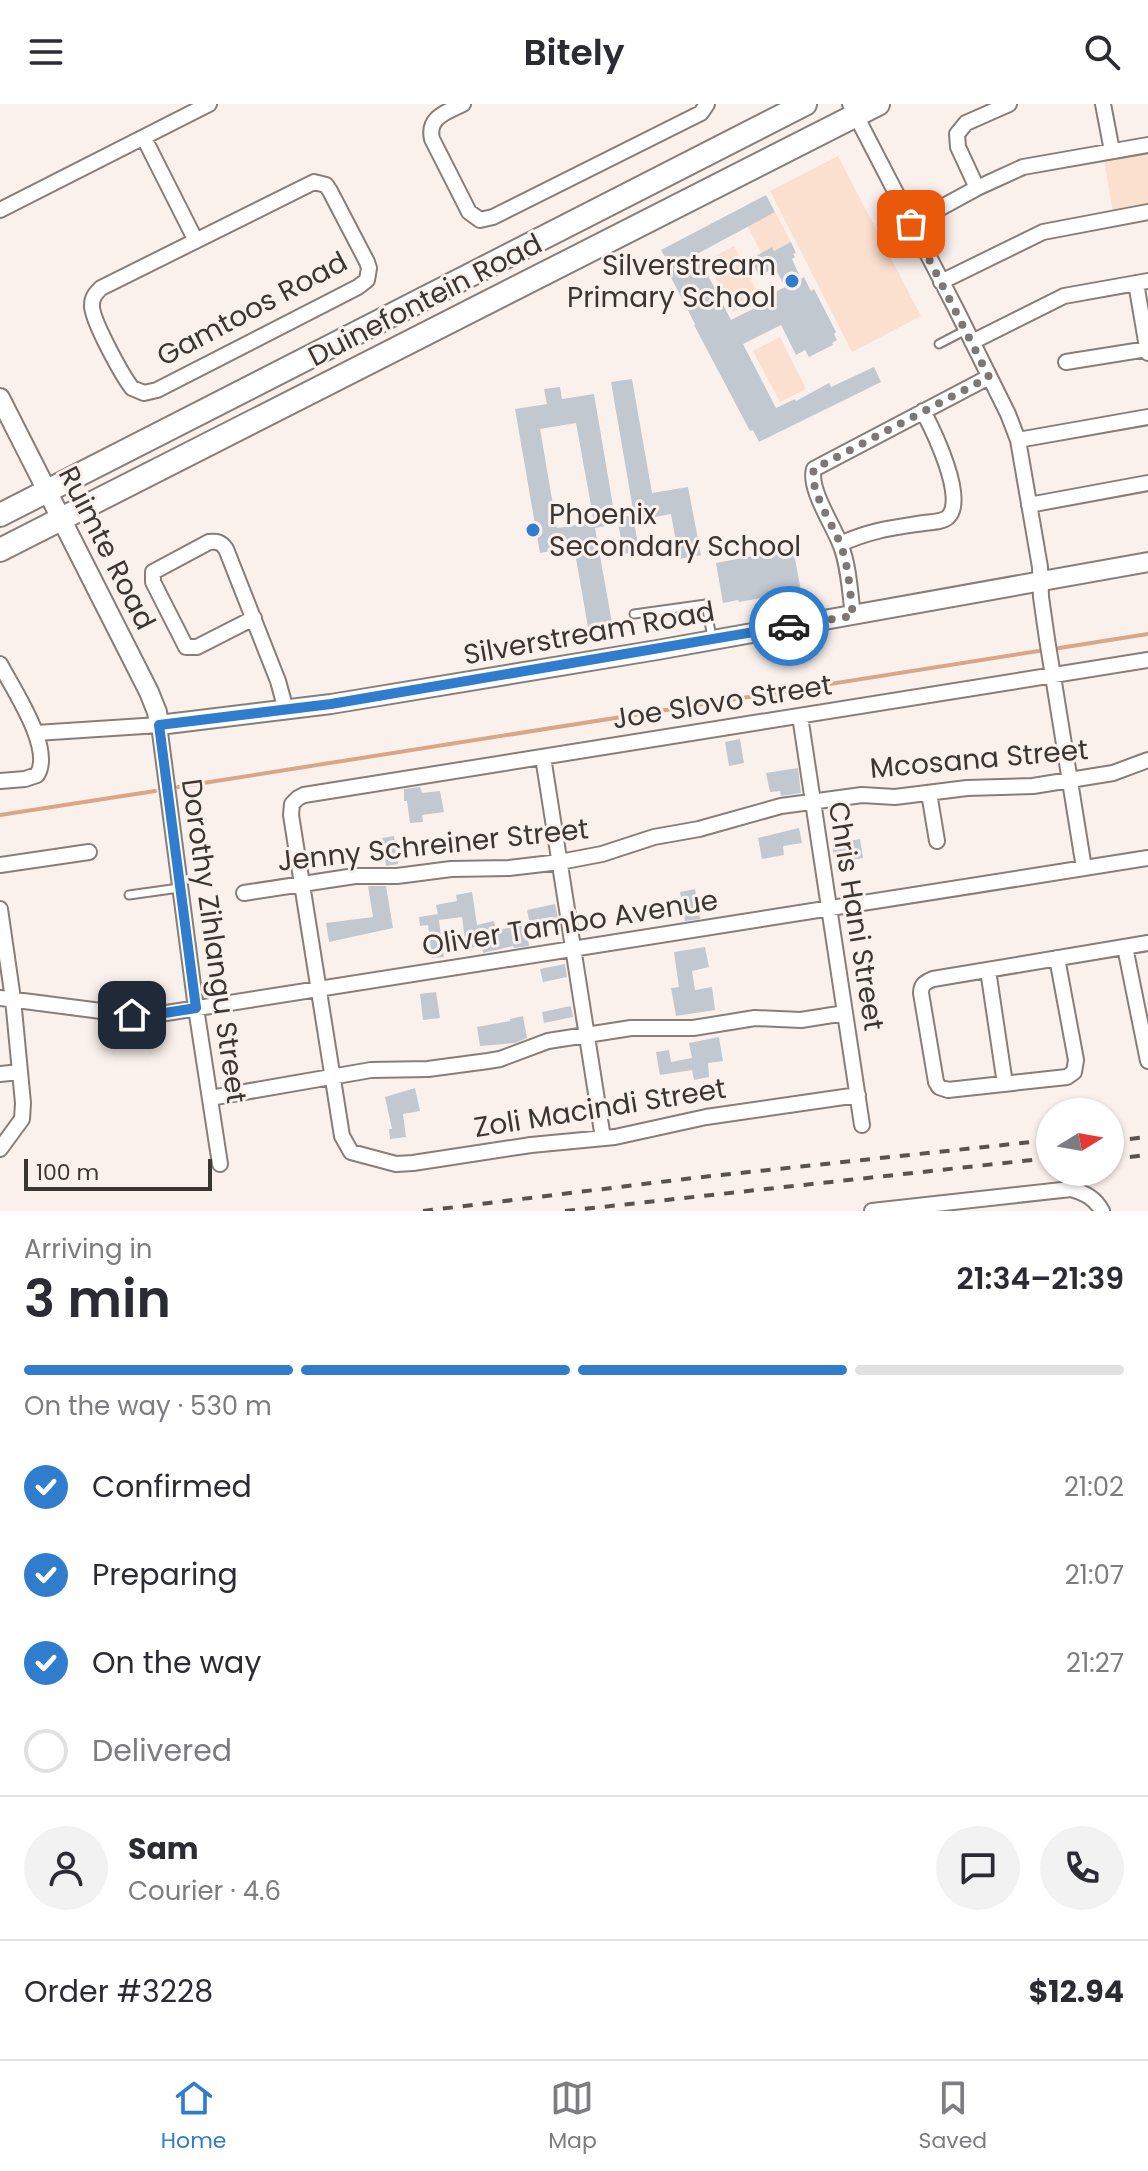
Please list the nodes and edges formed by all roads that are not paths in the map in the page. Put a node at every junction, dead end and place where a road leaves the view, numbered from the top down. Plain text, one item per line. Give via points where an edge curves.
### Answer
1 (209, 104) edge
2 (463, 104) edge
3 (707, 104) edge
4 (805, 104) edge
5 (878, 104) edge
6 (1009, 104) edge
7 (1103, 104) edge
8 (852, 110) edge
9 (144, 138) junction
10 (1148, 145) edge
11 (1112, 151) junction
12 (977, 188) junction
13 (0, 210) edge
14 (1148, 212) edge
15 (911, 224) junction
16 (196, 241) junction
17 (941, 282) junction
18 (1142, 282) edge
19 (969, 336) junction
20 (939, 344) dead end
21 (1148, 350) edge
22 (1066, 362) dead end
23 (989, 377) junction
24 (0, 398) edge
25 (923, 411) junction
26 (1148, 417) edge
27 (1018, 440) junction
28 (1148, 483) edge
29 (47, 490) junction
30 (1029, 505) junction
31 (0, 515) edge
32 (61, 518) junction
33 (840, 544) junction
34 (0, 550) edge
35 (1148, 562) edge
36 (1041, 582) junction
37 (634, 614) dead end
38 (853, 616) junction
39 (254, 618) junction
40 (713, 640) junction
41 (1148, 660) edge
42 (0, 664) edge
43 (1052, 668) junction
44 (286, 710) junction
45 (800, 716) junction
46 (159, 725) junction
47 (36, 733) junction
48 (543, 757) junction
49 (1148, 760) edge
50 (1070, 780) junction
51 (0, 781) edge
52 (929, 793) junction
53 (812, 801) junction
54 (937, 841) dead end
55 (89, 852) dead end
56 (1148, 858) edge
57 (560, 862) junction
58 (0, 865) edge
59 (1084, 868) junction
60 (301, 883) junction
61 (179, 888) junction
62 (244, 893) dead end
63 (129, 895) dead end
64 (0, 909) edge
65 (828, 909) junction
66 (1148, 943) edge
67 (1125, 947) junction
68 (573, 949) junction
69 (1057, 958) junction
70 (988, 970) junction
71 (319, 989) junction
72 (6, 999) edge
73 (196, 1008) junction
74 (845, 1013) junction
75 (587, 1035) junction
76 (1148, 1061) edge
77 (20, 1072) junction
78 (0, 1074) edge
79 (332, 1077) junction
80 (1005, 1084) junction
81 (858, 1095) junction
82 (210, 1098) junction
83 (862, 1125) dead end
84 (603, 1138) junction
85 (0, 1149) edge
86 (220, 1164) dead end
87 (958, 1206) edge
88 (872, 1211) edge
89 (1102, 1211) edge

1 - 9 street
2 - 3 street via 435,119 430,132 469,212 480,220 701,113
4 - 29 main road, Duinefontein Road
5 - 8 main road, Duinefontein Road
6 - 12 street via 966,123 957,134
7 - 11 street
8 - 15 street
8 - 32 main road, Duinefontein Road
9 - 13 street
9 - 16 street
10 - 11 street
11 - 12 street via 1023,167
12 - 15 street
14 - 17 street via 1043,232
15 - 17 street
16 - 16 street, Gamtoos Road via 306,184 320,182 330,191 369,274 358,287 305,315 157,390 137,392 94,316 92,300 101,288
17 - 19 street
18 - 19 street via 1064,296
18 - 21 street
19 - 20 lane
19 - 23 street
21 - 22 street
23 - 25 street
23 - 27 street
24 - 29 street, Ruimte Road
25 - 33 street via 814,469 814,486
25 - 33 street via 948,467 953,500 948,518 876,530
26 - 27 street
27 - 30 street
28 - 30 street
29 - 31 main road, Duinefontein Road
29 - 32 street, Ruimte Road
30 - 36 street
32 - 34 main road, Duinefontein Road
32 - 46 street, Ruimte Road via 149,692
33 - 38 street
35 - 36 street, Silverstream Road
36 - 38 street, Silverstream Road
36 - 43 street
37 - 40 lane via 706,604
38 - 40 street, Silverstream Road
39 - 39 street via 219,542 209,542 152,575 186,647 197,647
39 - 44 street
40 - 44 street, Silverstream Road
41 - 43 street, Joe Slovo Street
42 - 47 street
43 - 45 street, Joe Slovo Street
43 - 50 street
44 - 46 street, Silverstream Road
45 - 48 street, Joe Slovo Street
45 - 53 street, Chris Hani Street
46 - 47 street, Silverstream Road
46 - 61 street, Dorothy Zihlangu Street
47 - 51 street via 41,755 37,775
48 - 57 street
48 - 60 street, Joe Slovo Street via 294,800
49 - 50 street, Mcosana Street
50 - 52 street, Mcosana Street
50 - 59 street
52 - 53 street, Mcosana Street
52 - 54 street
53 - 57 street, Jenny Schreiner Street
53 - 65 street, Chris Hani Street
55 - 58 street
56 - 59 street, Oliver Tambo Avenue
57 - 60 street, Jenny Schreiner Street
57 - 68 street
59 - 65 street, Oliver Tambo Avenue
60 - 62 street, Jenny Schreiner Street
60 - 71 street
61 - 63 lane
61 - 73 street, Dorothy Zihlangu Street
64 - 72 street
65 - 68 street, Oliver Tambo Avenue
65 - 74 street, Chris Hani Street
66 - 67 street
67 - 69 street
67 - 76 street
68 - 71 street, Oliver Tambo Avenue
68 - 75 street
69 - 70 street
69 - 80 street via 1074,1072
70 - 80 street
70 - 80 street via 933,979 925,982 921,993 939,1087
71 - 73 street, Oliver Tambo Avenue
71 - 79 street
72 - 73 street, Oliver Tambo Avenue via 146,1016
72 - 77 street
73 - 82 street, Dorothy Zihlangu Street
74 - 75 street
74 - 81 street, Chris Hani Street
75 - 79 street via 536,1044 488,1061
75 - 84 street
77 - 78 street
77 - 85 street via 22,1119
79 - 82 street
79 - 84 street, Zoli Macindi Street via 342,1136 351,1152 362,1156 406,1164
81 - 83 street, Chris Hani Street
81 - 84 street, Zoli Macindi Street
82 - 86 street, Dorothy Zihlangu Street
87 - 88 street
87 - 89 street via 1071,1189 1093,1199

